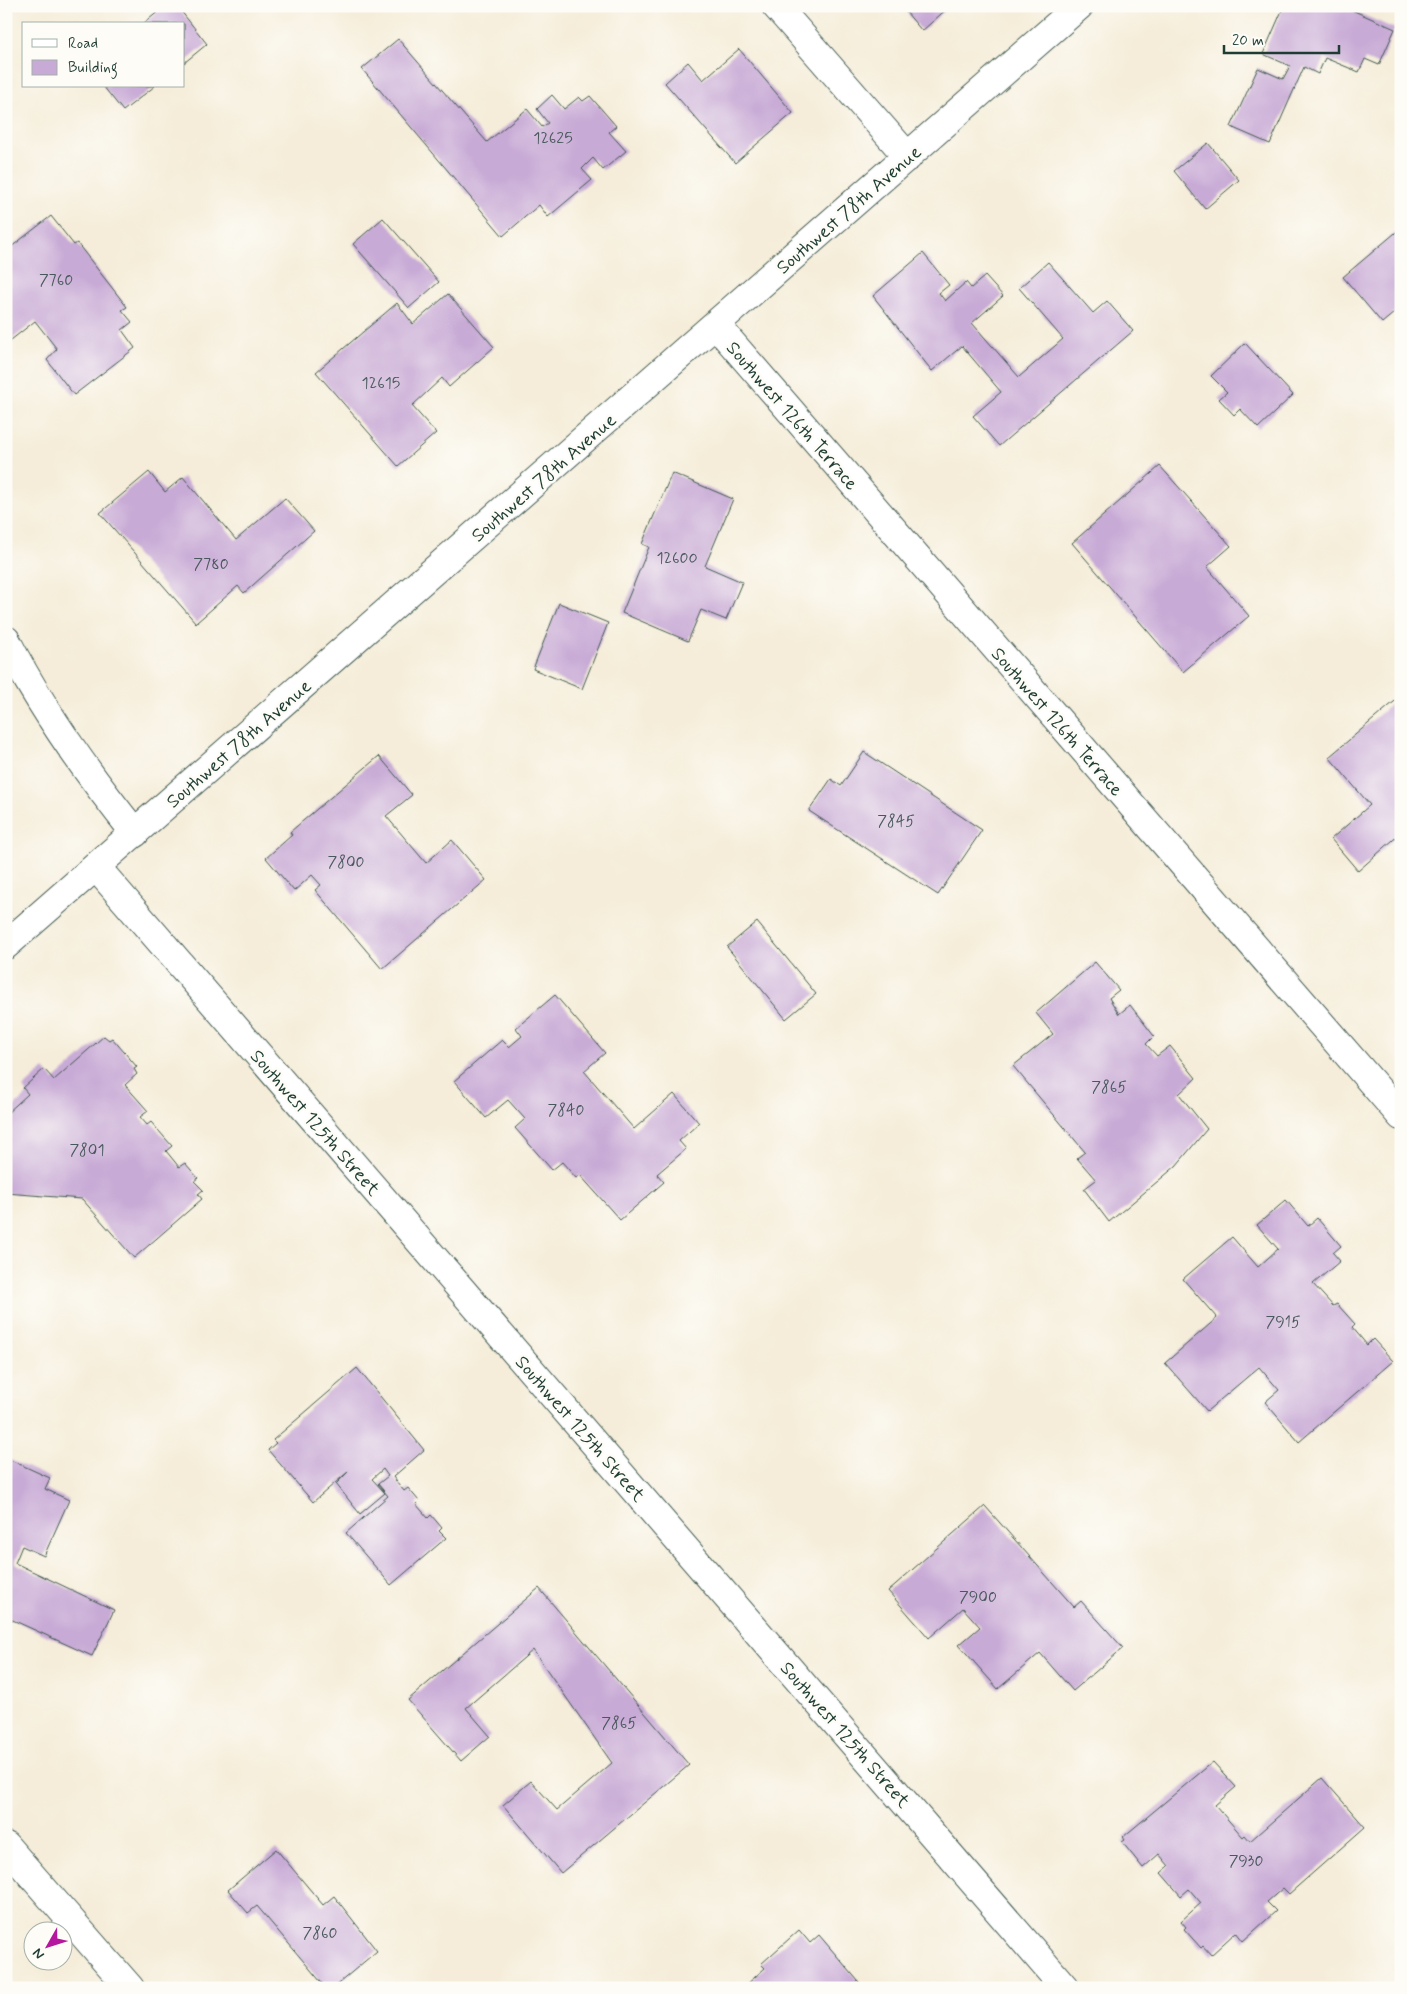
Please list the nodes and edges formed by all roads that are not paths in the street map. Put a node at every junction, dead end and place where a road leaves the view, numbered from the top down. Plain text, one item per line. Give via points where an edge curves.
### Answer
1 (776, 6) edge
2 (1079, 6) edge
3 (908, 157) junction
4 (716, 325) junction
5 (6, 640) edge
6 (135, 833) junction
7 (97, 868) junction
8 (6, 945) edge
9 (1401, 1116) edge
10 (6, 1846) edge
11 (130, 1988) edge
12 (1065, 1988) edge

1 - 3 street
2 - 3 street, Southwest 78th Avenue
3 - 4 street, Southwest 78th Avenue
4 - 6 street, Southwest 78th Avenue
4 - 9 street, Southwest 126th Terrace
5 - 6 street via 54,726
6 - 7 street, Southwest 78th Avenue
7 - 8 street, Southwest 78th Avenue
7 - 12 street, Southwest 125th Street
10 - 11 street

